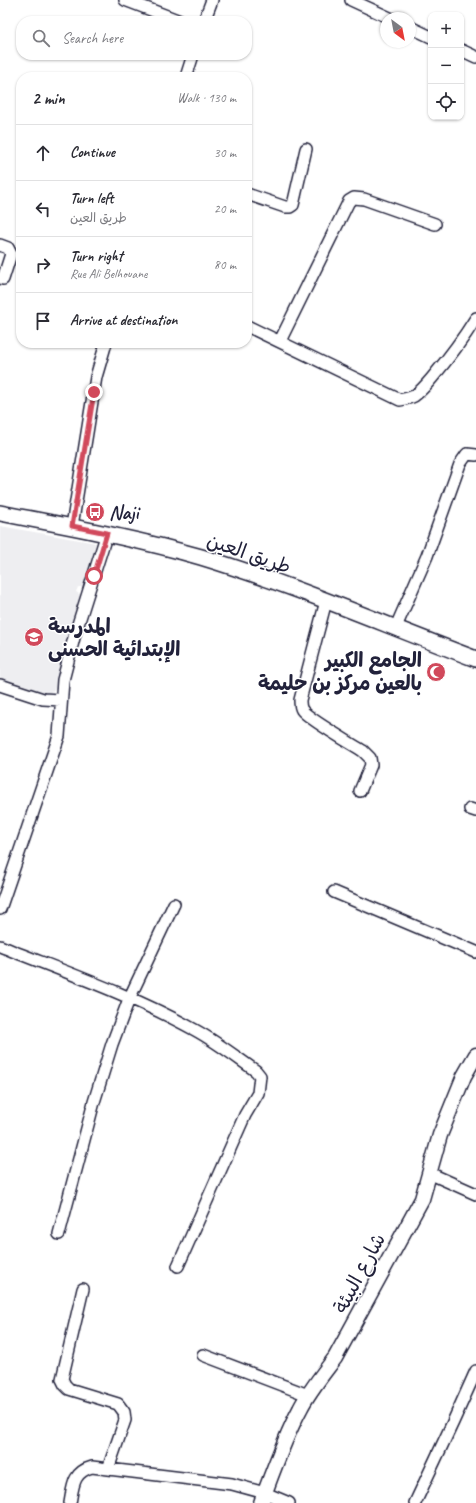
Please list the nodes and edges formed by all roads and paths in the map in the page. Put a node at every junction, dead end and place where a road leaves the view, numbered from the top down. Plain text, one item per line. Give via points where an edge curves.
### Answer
1 (125, 0) edge
2 (212, 0) edge
3 (351, 0) edge
4 (380, 13) edge
5 (167, 16) edge
6 (206, 16) edge
7 (416, 30) edge
8 (428, 36) edge
9 (464, 51) edge
10 (476, 57) edge
11 (191, 60) edge
12 (188, 72) edge
13 (306, 149) dead end
14 (252, 196) edge
15 (435, 224) dead end
16 (0, 245) edge
17 (3, 279) dead end
18 (476, 318) edge
19 (252, 328) edge
20 (280, 341) junction
21 (105, 348) edge
22 (476, 455) edge
23 (0, 513) edge
24 (72, 526) junction
25 (107, 533) junction
26 (326, 601) junction
27 (395, 629) junction
28 (476, 659) edge
29 (0, 685) edge
30 (61, 700) junction
31 (360, 791) dead end
32 (334, 892) dead end
33 (174, 904) dead end
34 (0, 909) edge
35 (0, 946) edge
36 (476, 952) edge
37 (129, 999) junction
38 (476, 1055) edge
39 (429, 1173) junction
40 (476, 1194) edge
41 (59, 1234) dead end
42 (178, 1266) dead end
43 (83, 1289) dead end
44 (203, 1355) dead end
45 (476, 1371) edge
46 (308, 1395) junction
47 (108, 1469) junction
48 (263, 1498) edge
49 (70, 1503) edge
50 (289, 1503) edge
51 (415, 1503) edge

1 - 5 street
2 - 6 street
3 - 4 street
7 - 8 street
9 - 10 street
11 - 12 street
13 - 14 street via 293,205 285,207
15 - 20 street via 364,198 348,201
16 - 17 street via 8,248 11,254
18 - 20 street via 426,384 415,395 400,400
19 - 20 street
21 - 24 street via 96,377
22 - 27 street via 466,454 460,464 427,556
23 - 24 main road, طريق العين
24 - 25 main road, طريق العين
25 - 26 main road, طريق العين via 202,558
25 - 30 street via 75,634 63,680
26 - 27 main road, طريق العين
26 - 31 street via 300,705 306,714 370,758 371,765
27 - 28 main road, طريق العين
29 - 30 street via 44,699
30 - 34 street via 59,736
32 - 36 street
33 - 37 street
35 - 37 street
37 - 41 street via 101,1080
37 - 42 street via 202,1035 260,1076 258,1092 245,1115
38 - 39 street, شارع البيئة via 464,1076 440,1135
39 - 40 street
39 - 46 street, شارع البيئة via 422,1199 335,1358
43 - 47 street via 62,1379 65,1386 118,1404 124,1412 125,1420
44 - 46 street
45 - 51 street
46 - 48 street, شارع البيئة via 282,1447
47 - 48 street via 232,1484
47 - 49 street via 92,1466 78,1474
48 - 50 street

